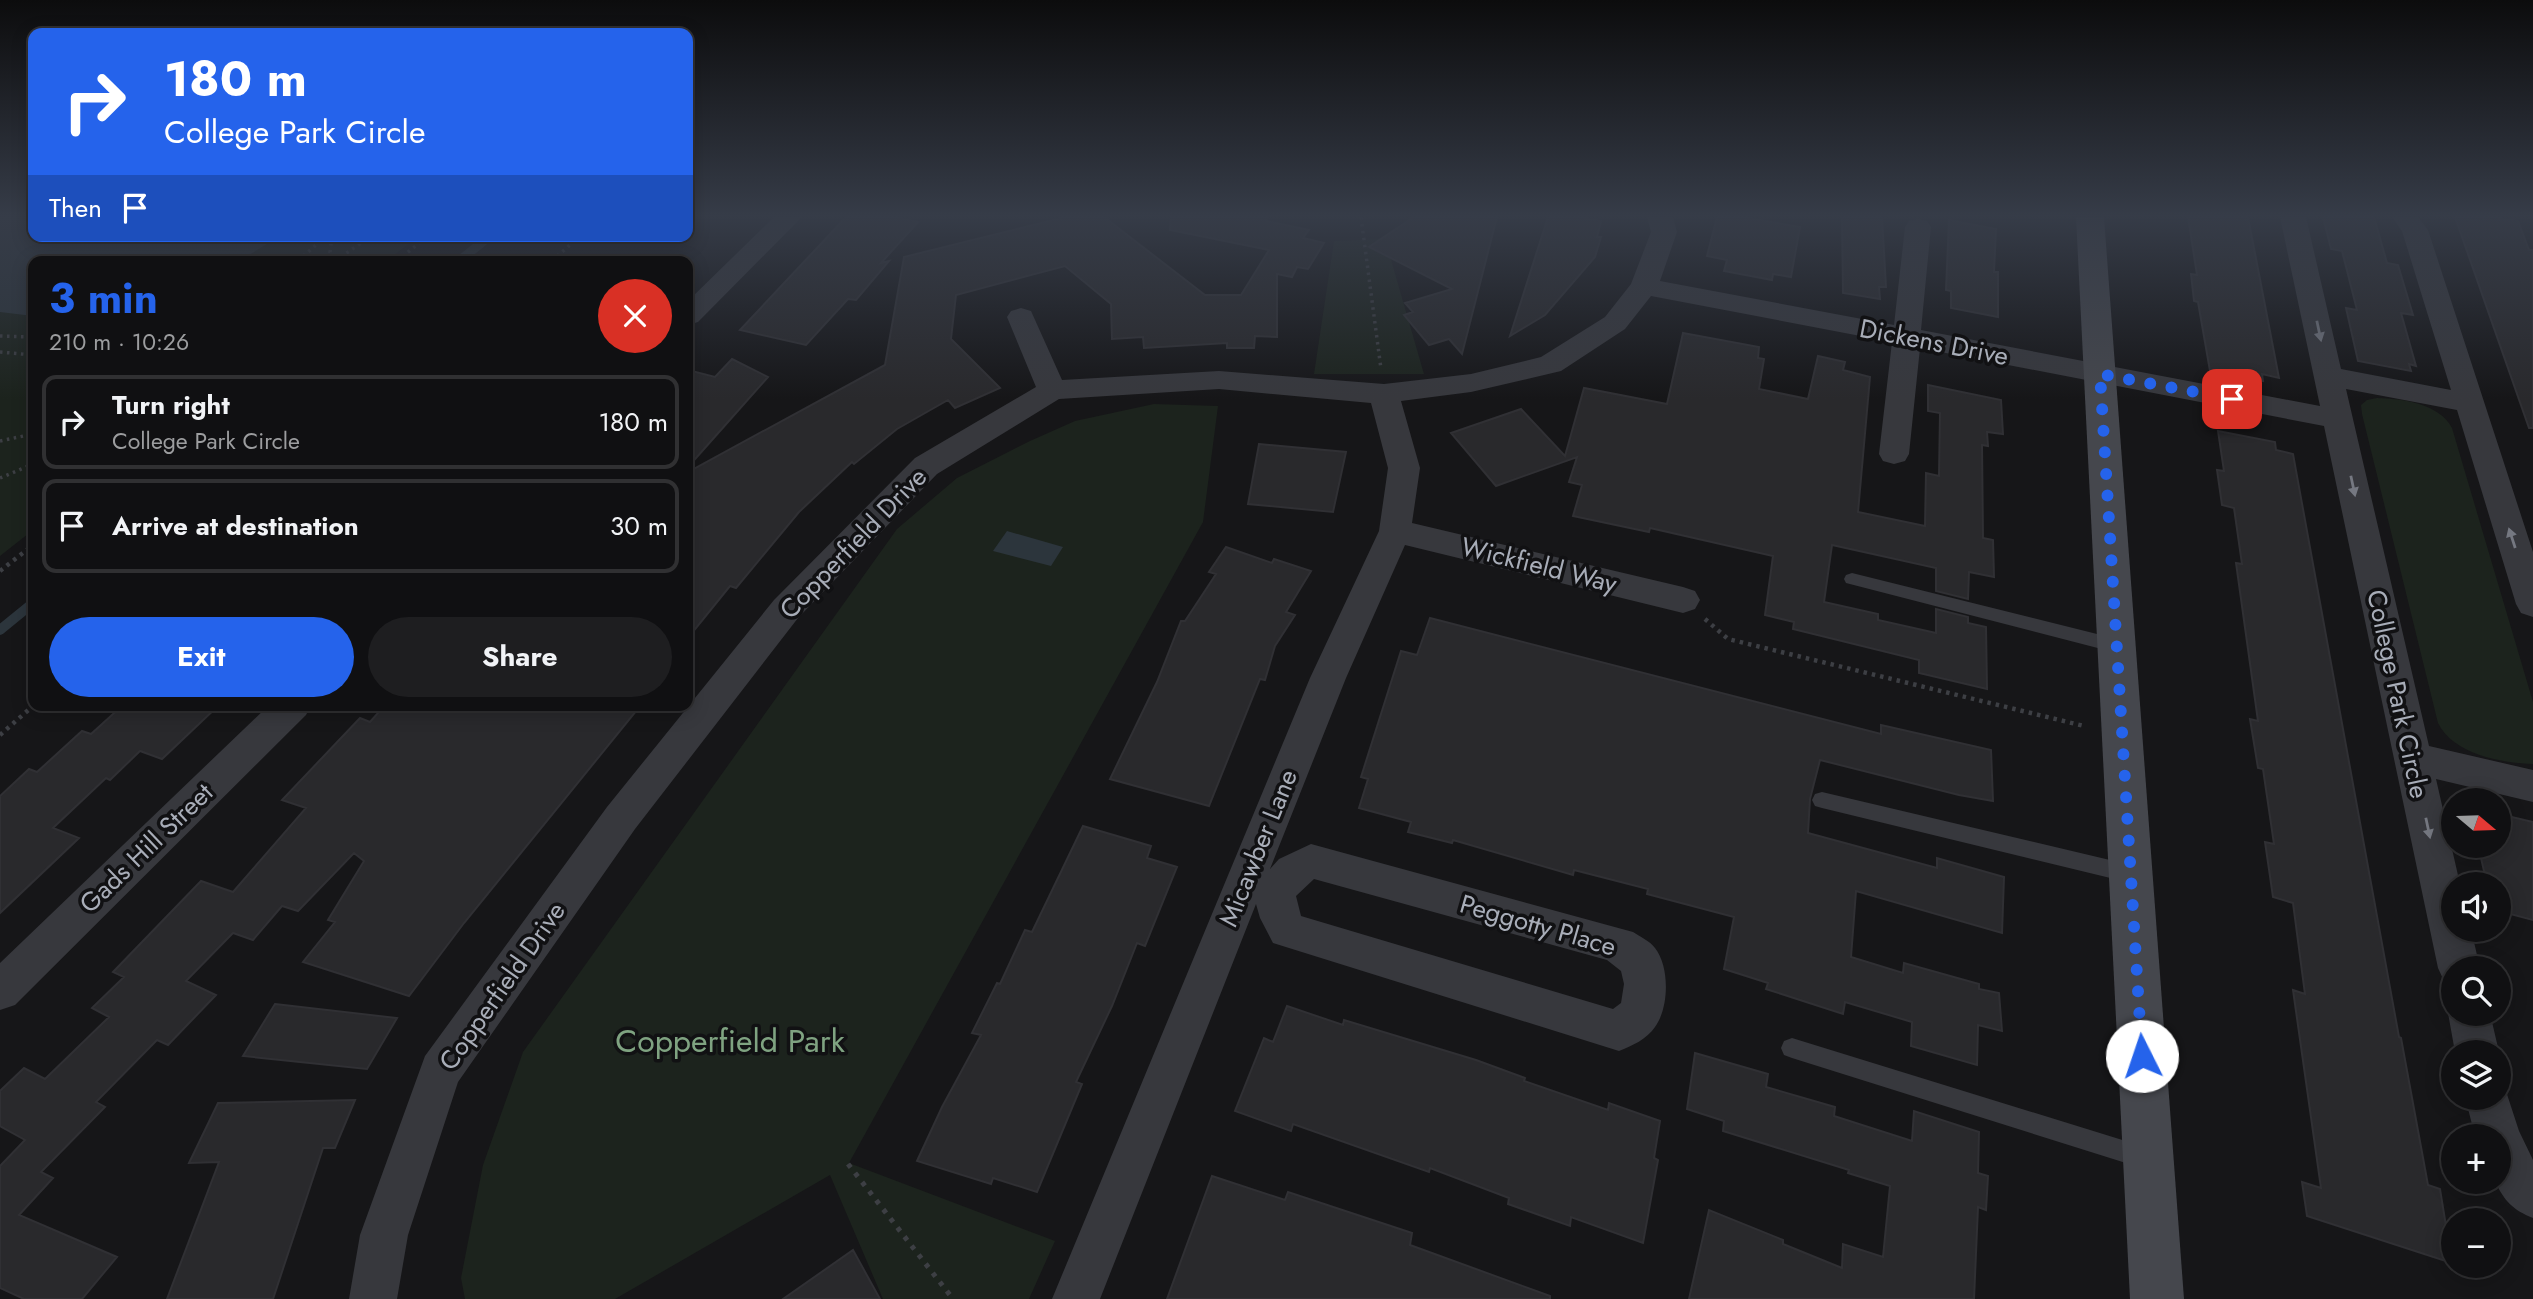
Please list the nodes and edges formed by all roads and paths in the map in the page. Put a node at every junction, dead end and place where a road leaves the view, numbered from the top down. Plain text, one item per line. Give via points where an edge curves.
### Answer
1 (727, 278) edge
2 (1369, 278) edge
3 (1647, 278) edge
4 (1913, 278) edge
5 (2094, 278) edge
6 (2306, 278) edge
7 (2430, 278) edge
8 (1644, 286) junction
9 (693, 311) edge
10 (1021, 317) dead end
11 (0, 336) edge
12 (28, 337) edge
13 (1907, 337) junction
14 (0, 352) edge
15 (28, 355) edge
16 (2100, 374) junction
17 (2328, 376) junction
18 (1052, 390) junction
19 (1384, 394) junction
20 (2470, 403) junction
21 (2338, 419) junction
22 (28, 435) edge
23 (0, 441) edge
24 (1894, 454) dead end
25 (28, 466) edge
26 (0, 478) edge
27 (1395, 531) junction
28 (28, 549) edge
29 (0, 571) edge
30 (1852, 579) dead end
31 (1683, 600) joint
32 (2533, 604) edge
33 (2116, 646) junction
34 (28, 710) edge
35 (287, 711) edge
36 (0, 735) edge
37 (2123, 736) junction
38 (2413, 758) junction
39 (2533, 786) edge
40 (1822, 800) dead end
41 (2131, 874) junction
42 (1259, 888) junction
43 (2456, 956) edge
44 (0, 991) edge
45 (1792, 1048) dead end
46 (2149, 1159) junction
47 (848, 1164) dead end
48 (2511, 1164) edge
49 (2533, 1195) edge
50 (373, 1299) edge
51 (953, 1299) edge
52 (1076, 1299) edge
53 (2157, 1299) edge

1 - 9 street
2 - 19 path
3 - 8 street, Copperfield Drive
4 - 13 street
5 - 16 main road
6 -> 17 street, College Park Circle
7 - 20 street
8 - 13 street, Dickens Drive
8 - 19 street, Copperfield Drive via 1615,323 1551,364 1471,383
10 - 18 street
11 - 12 path
13 - 16 street, Dickens Drive
13 - 24 street
14 - 15 path
16 - 21 street
16 - 33 main road
17 - 20 street
17 - 21 street, College Park Circle
18 - 19 street, Copperfield Drive via 1219,380
18 - 50 street, Copperfield Drive via 926,466 786,609 621,818 440,1071 384,1235
19 - 27 street, Micawber Lane via 1404,468
32 -> 20 street
21 -> 38 street, College Park Circle
22 - 23 path
25 - 26 path
27 - 31 street, Wickfield Way
27 - 42 street, Micawber Lane via 1328,678
28 - 29 path
30 - 33 lane
31 - 37 path via 1728,639
33 - 37 main road
34 - 36 path
35 - 44 street, Gads Hill Street
37 - 41 main road
38 - 39 street
38 -> 43 street, College Park Circle
40 - 41 lane
41 - 46 main road
42 - 42 street, Peggotty Place via 1287,930 1619,1031 1640,1014 1646,984 1640,960 1618,945 1311,861
42 - 52 street, Micawber Lane
45 - 46 lane
46 - 53 main road
47 - 51 path
48 - 49 street

